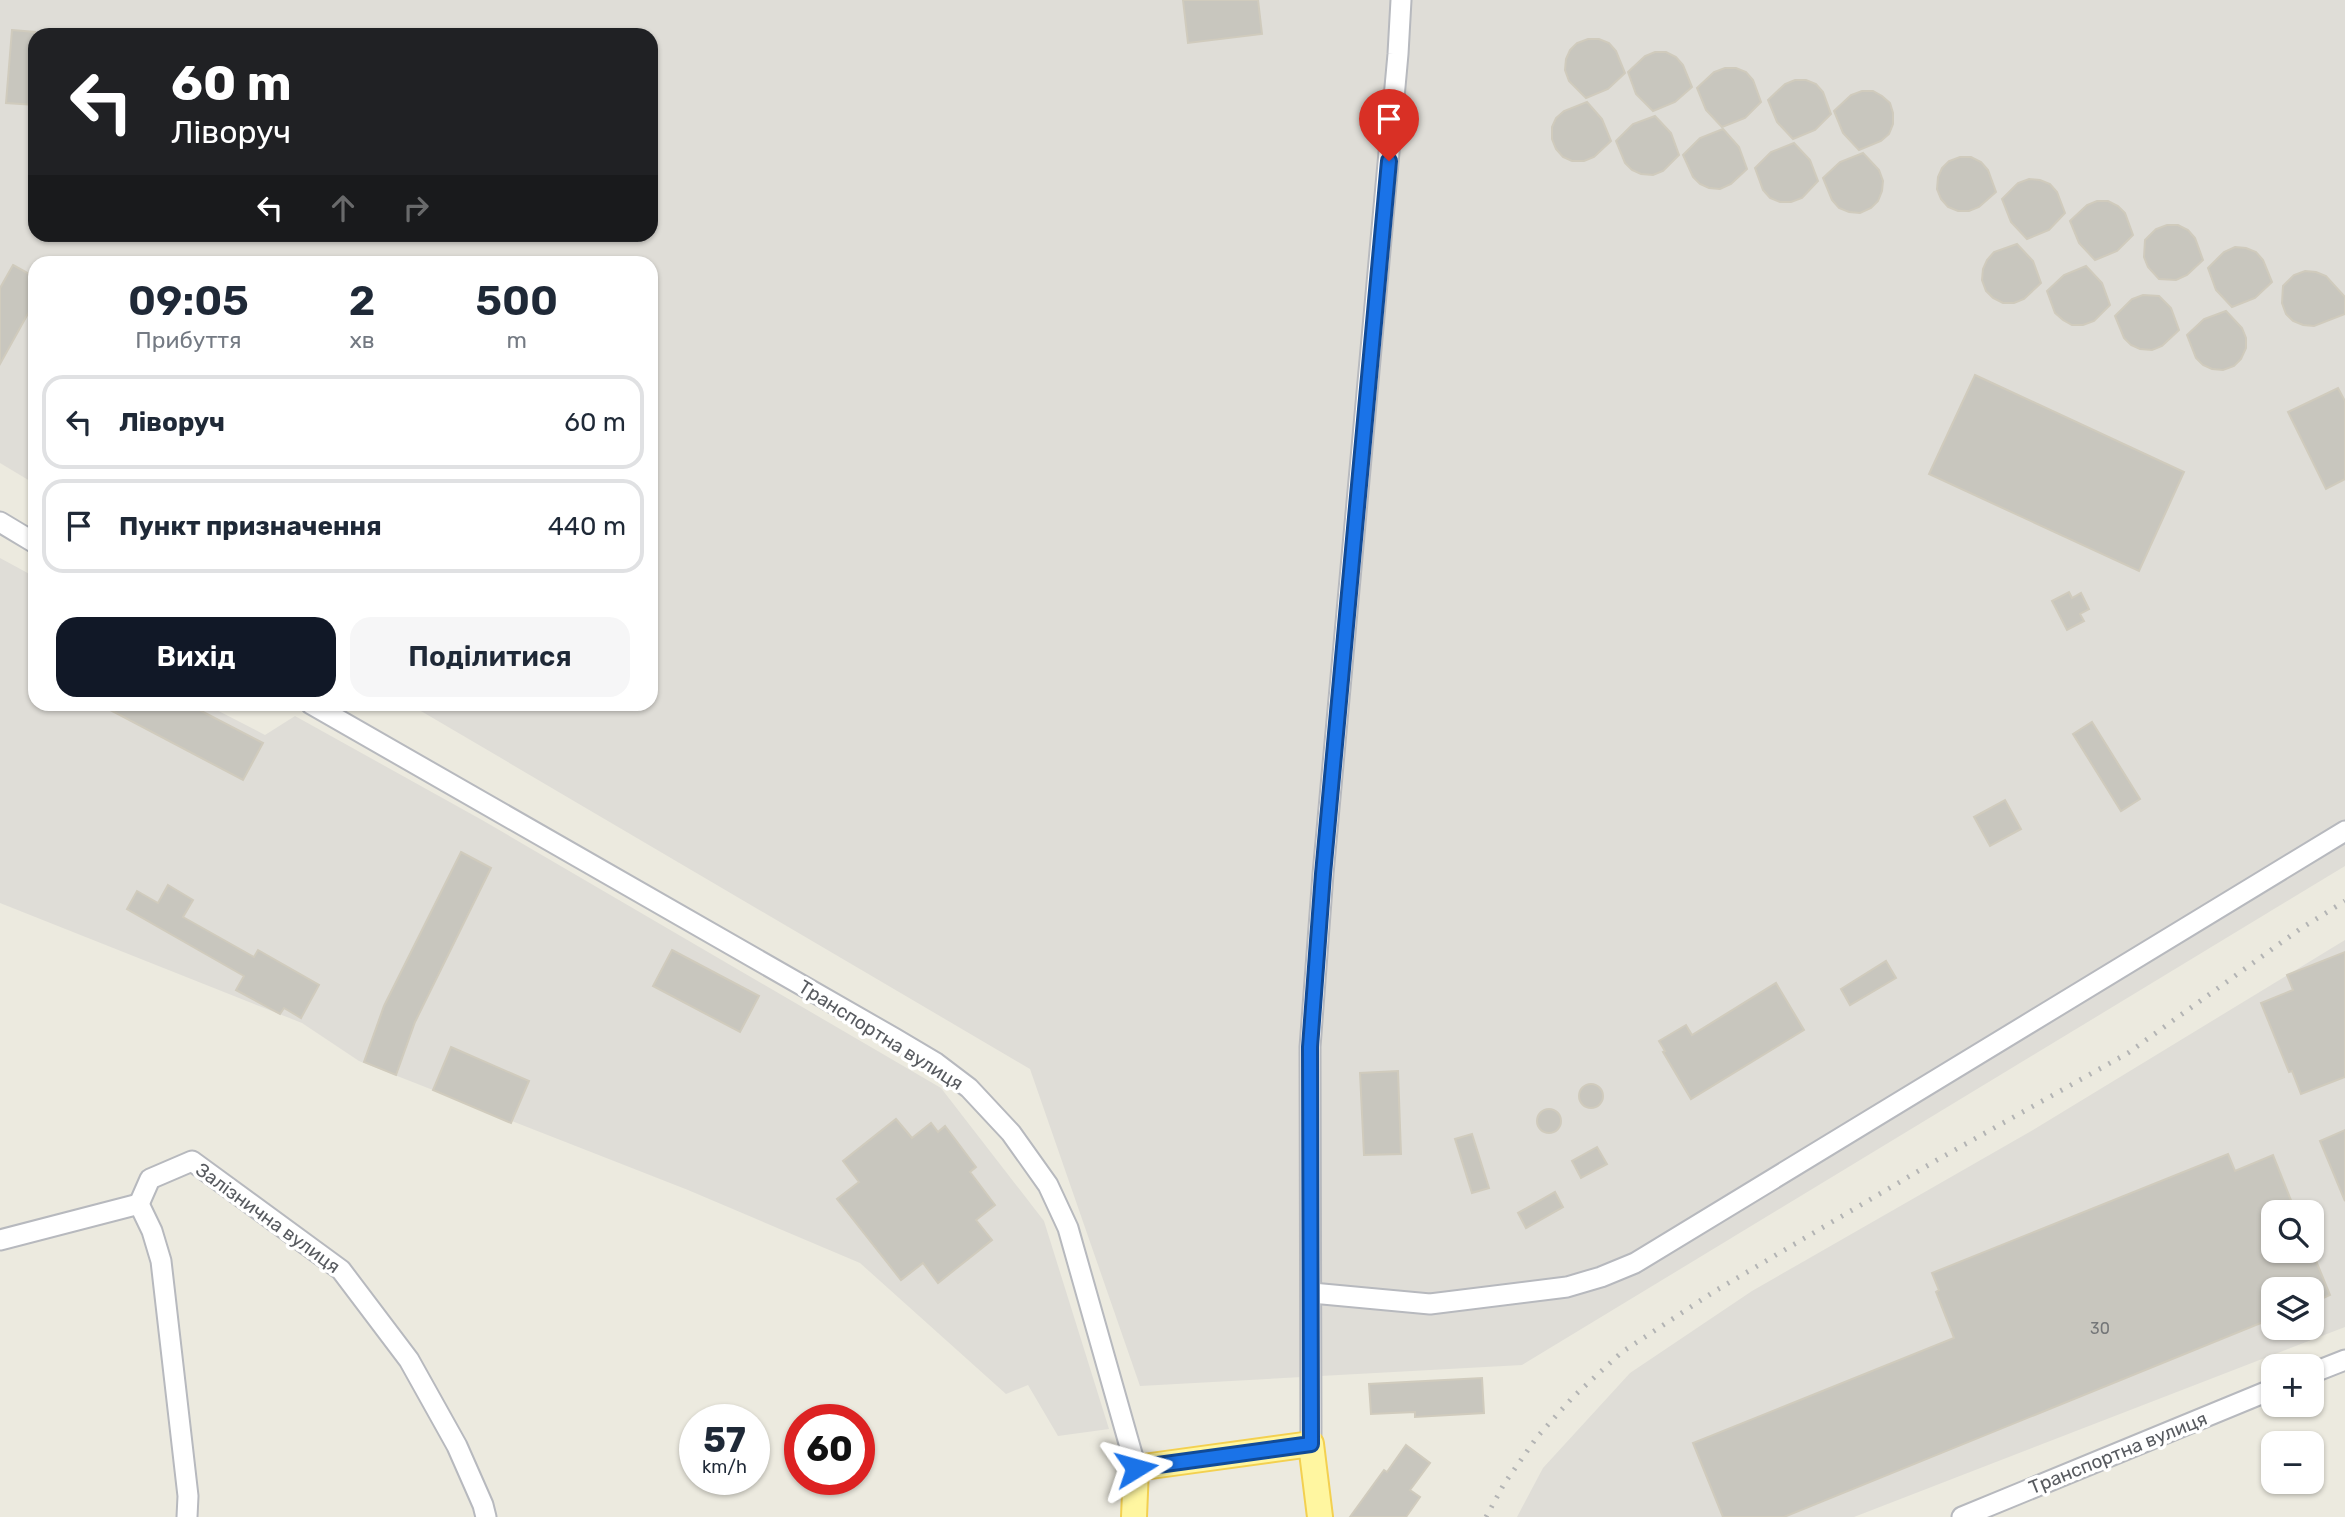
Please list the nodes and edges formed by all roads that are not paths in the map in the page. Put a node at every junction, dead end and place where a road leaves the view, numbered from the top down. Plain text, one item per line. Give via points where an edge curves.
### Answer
1 (1401, 0) edge
2 (0, 522) edge
3 (28, 538) edge
4 (323, 711) edge
5 (2345, 831) edge
6 (139, 1204) junction
7 (0, 1241) edge
8 (1312, 1293) junction
9 (2345, 1360) edge
10 (2324, 1368) edge
11 (2261, 1394) edge
12 (1311, 1444) junction
13 (1136, 1468) junction
14 (187, 1517) edge
15 (485, 1517) edge
16 (1134, 1517) edge
17 (1320, 1517) edge
18 (1962, 1517) edge

1 - 8 street via 1310,1047
2 - 3 street
4 - 13 street, Транспортна вулиця via 894,1038 969,1088 1011,1133 1048,1185 1068,1228
5 - 8 street via 1635,1263 1567,1287 1430,1304
6 - 7 street
6 - 14 street via 161,1261
6 - 15 street, Залізнична вулиця via 150,1179 192,1161 341,1270 409,1360 457,1446
8 - 12 street
9 - 10 street
11 - 18 street, Транспортна вулиця
12 - 13 main road
12 - 17 main road
13 - 16 main road

